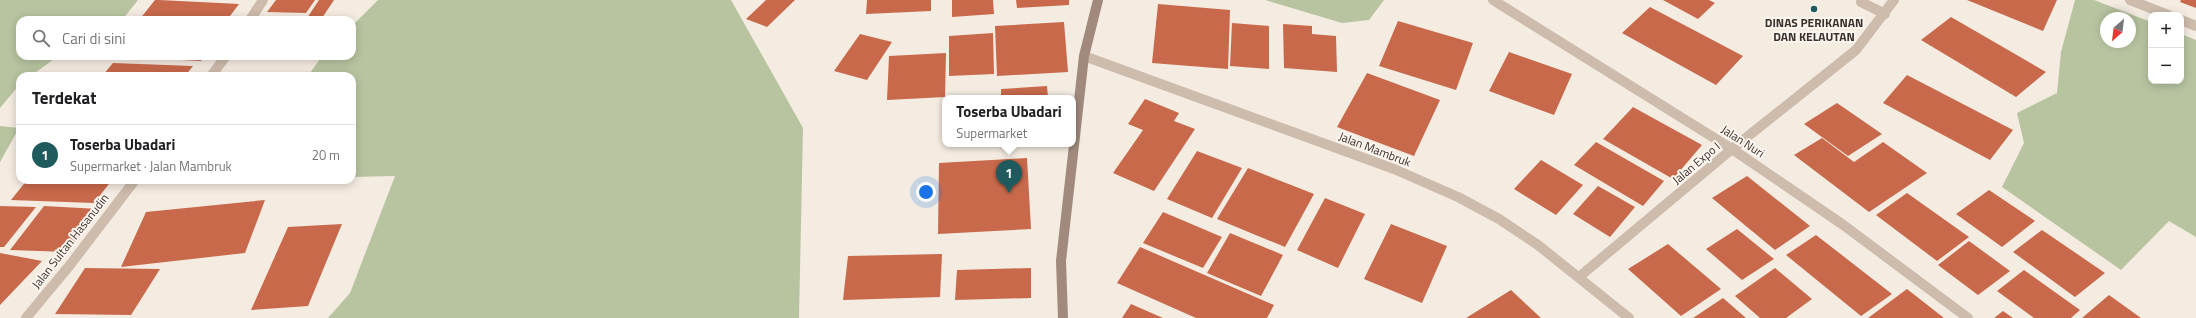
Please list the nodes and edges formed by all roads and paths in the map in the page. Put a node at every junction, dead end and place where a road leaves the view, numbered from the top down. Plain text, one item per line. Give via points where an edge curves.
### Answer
1 (263, 0) edge
2 (1098, 0) edge
3 (1493, 0) edge
4 (1894, 0) edge
5 (2130, 0) edge
6 (1861, 2) dead end
7 (2160, 12) edge
8 (1885, 14) junction
9 (253, 16) edge
10 (2184, 21) edge
11 (2196, 26) edge
12 (1084, 56) junction
13 (223, 60) edge
14 (214, 72) edge
15 (1076, 127) edge
16 (1074, 147) edge
17 (1732, 149) junction
18 (132, 184) edge
19 (1579, 277) junction
20 (26, 318) edge
21 (1063, 318) edge
22 (1629, 318) edge
23 (1968, 318) edge

1 - 9 street
2 - 12 main road
3 - 17 street, Jalan Nuri
4 - 8 street, Jalan Expo I
5 - 7 street
6 - 8 street
8 - 17 street, Jalan Expo I via 1856,50
10 - 11 street
12 - 15 main road
12 - 19 street, Jalan Mambruk via 1444,190 1513,228
13 - 14 street
16 - 21 main road via 1061,261
17 - 19 street, Jalan Expo I
17 - 23 street, Jalan Nuri via 1842,224
18 - 20 street, Jalan Sultan Hasanudin
19 - 22 street, Jalan Mambruk

